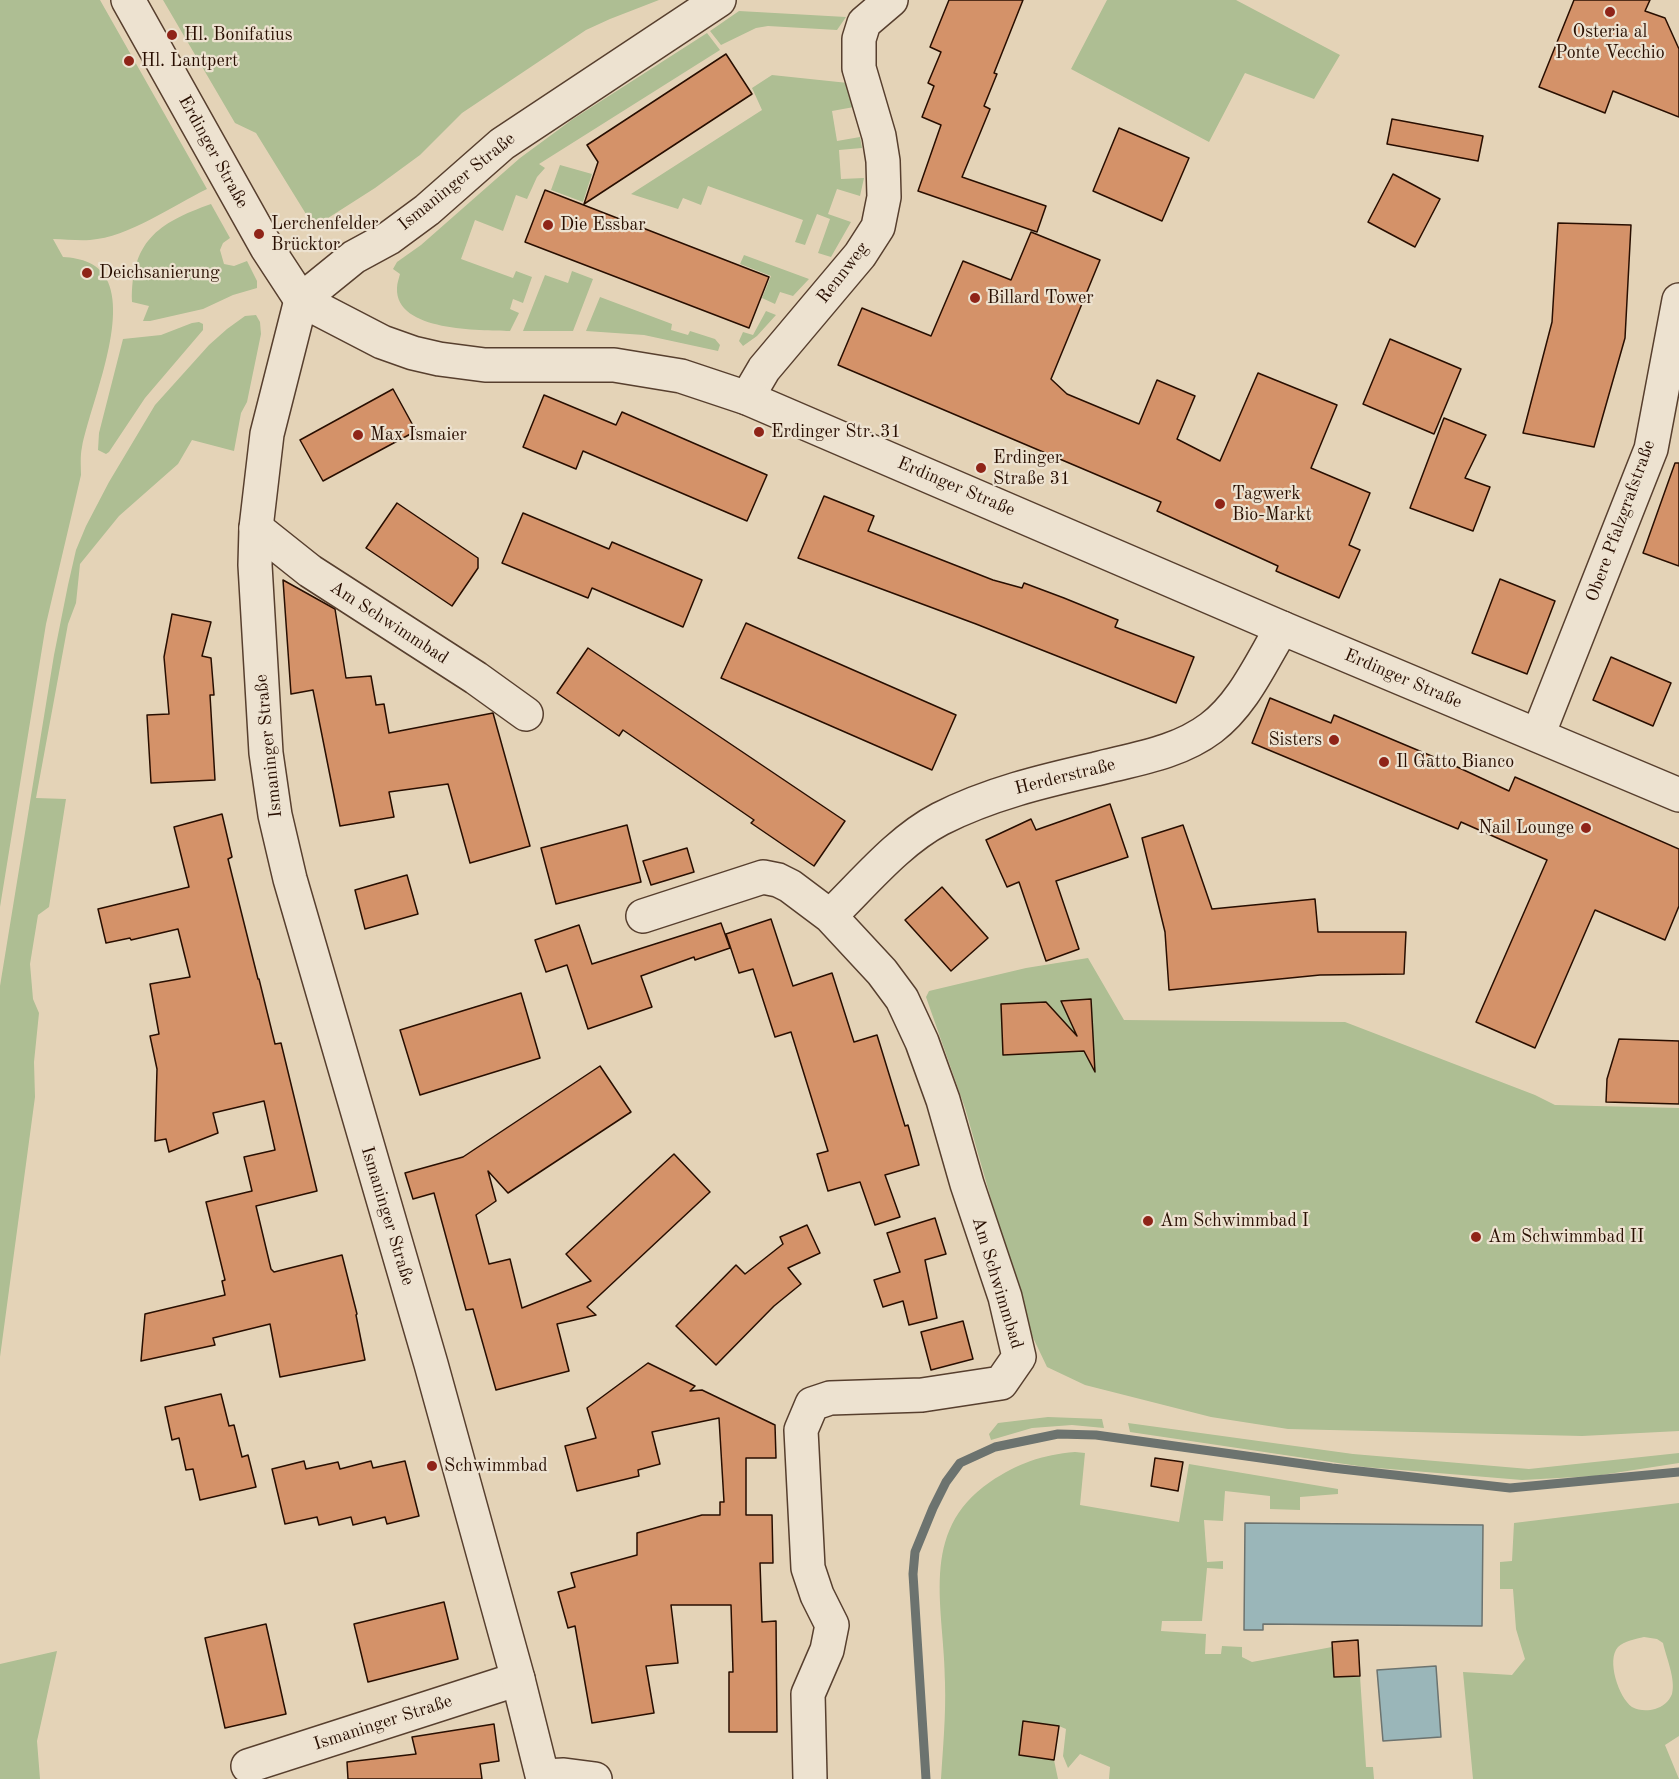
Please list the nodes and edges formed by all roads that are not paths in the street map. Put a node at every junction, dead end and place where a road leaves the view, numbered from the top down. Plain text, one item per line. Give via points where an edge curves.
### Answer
1 (128, 0) edge
2 (719, 0) edge
3 (891, 0) edge
4 (301, 300) junction
5 (1679, 300) edge
6 (747, 398) junction
7 (256, 528) junction
8 (1282, 628) junction
9 (526, 714) dead end
10 (1538, 735) junction
11 (1679, 795) edge
12 (643, 916) dead end
13 (830, 916) junction
14 (518, 1679) junction
15 (248, 1766) dead end
16 (543, 1777) edge
17 (595, 1779) edge
18 (810, 1779) edge

1 - 4 street, Erdinger Straße via 267,248
2 - 4 street, Ismaninger Straße via 501,144 428,210 354,257
3 - 6 street, Rennweg via 864,23 859,39 859,68 883,161 884,197 878,227 860,255 764,369
4 - 6 street, Erdinger Straße via 382,342 440,359 485,365 614,365 681,376
4 - 7 street, Ismaninger Straße via 267,434
5 - 10 street, Obere Pfalzgrafstraße via 1651,449
6 - 8 street, Erdinger Straße
7 - 9 street, Am Schwimmbad via 310,572
7 - 14 street, Ismaninger Straße via 266,753 275,815
8 - 10 street, Erdinger Straße
8 - 13 street, Herderstraße via 1249,686 1212,728 1168,752 1009,791 940,819 903,844
10 - 11 street, Erdinger Straße
12 - 13 street, Am Schwimmbad via 764,878 790,886
13 - 18 street, Am Schwimmbad via 882,972 913,1021 1005,1297 1019,1357 1001,1383 922,1395 830,1398 812,1404 801,1430 808,1568 832,1625 808,1694
14 - 15 street, Ismaninger Straße
14 - 16 street, Ismaninger Straße
16 - 17 street

